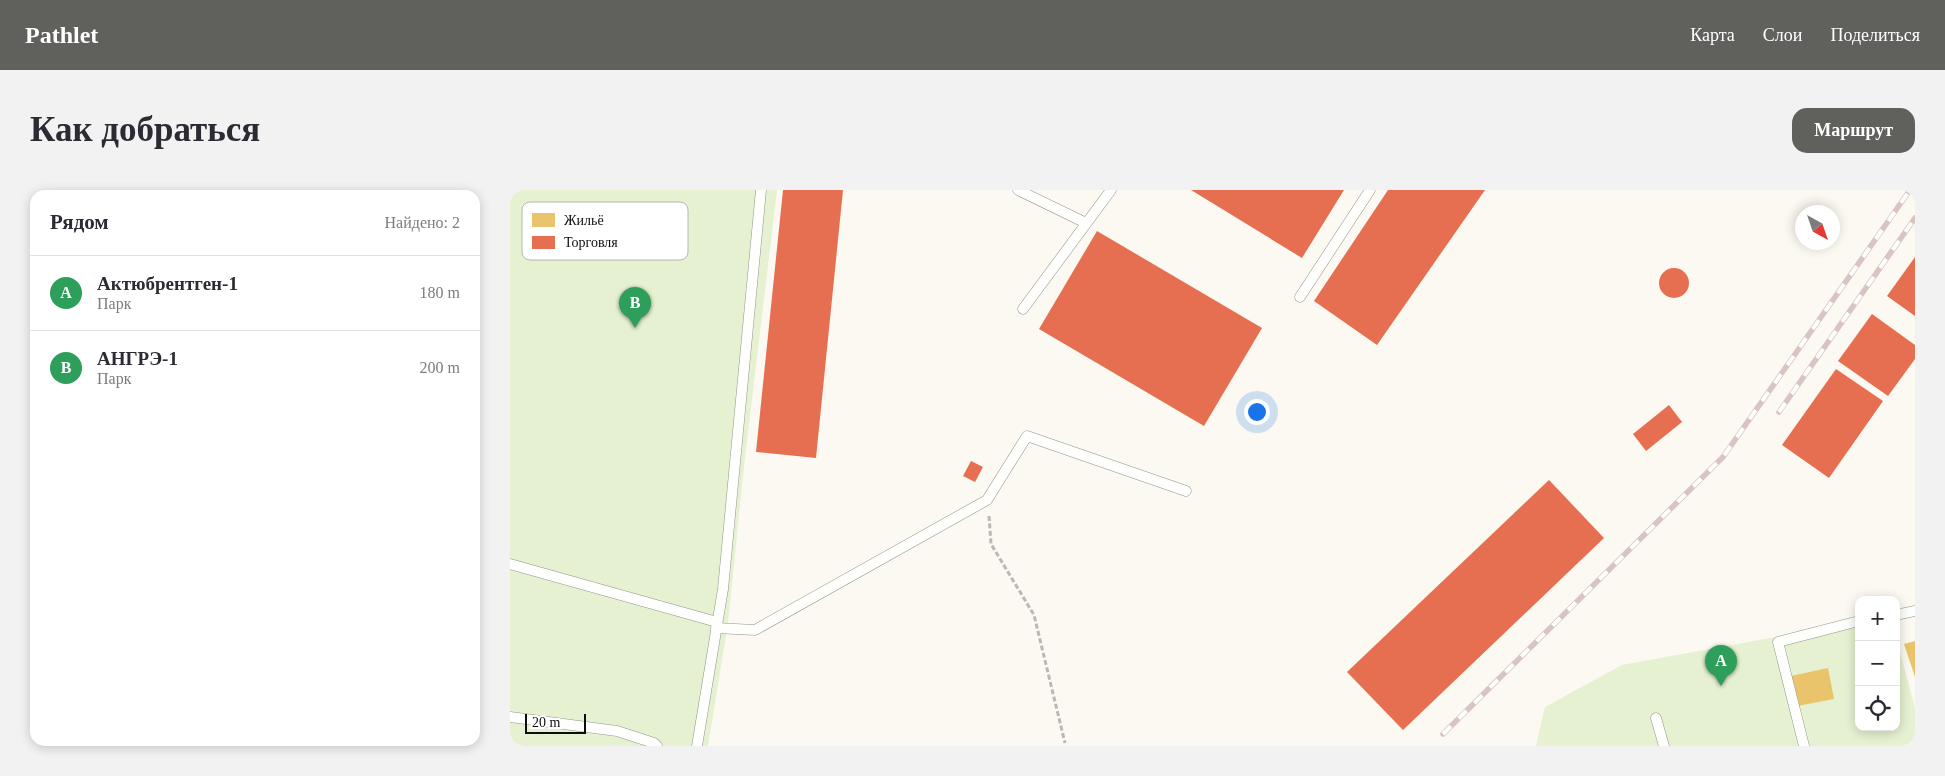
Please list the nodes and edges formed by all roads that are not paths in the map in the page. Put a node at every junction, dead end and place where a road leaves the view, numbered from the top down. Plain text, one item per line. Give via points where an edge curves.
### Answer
1 (760, 190) edge
2 (1018, 190) edge
3 (1111, 190) edge
4 (1370, 190) edge
5 (1086, 223) junction
6 (1300, 297) dead end
7 (1023, 310) dead end
8 (1186, 490) dead end
9 (510, 564) edge
10 (1915, 611) edge
11 (1900, 614) edge
12 (1855, 622) edge
13 (717, 625) junction
14 (510, 717) edge
15 (1656, 718) dead end
16 (657, 746) edge
17 (697, 746) edge
18 (1664, 746) edge
19 (1804, 746) edge

1 - 13 lane via 724,580
2 - 5 lane
3 - 5 lane
4 - 6 lane
5 - 7 lane
8 - 13 lane via 1027,436 987,500 755,630
9 - 13 lane
10 - 11 lane
12 - 19 lane via 1778,642
13 - 17 lane
14 - 16 lane via 617,731
15 - 18 lane

